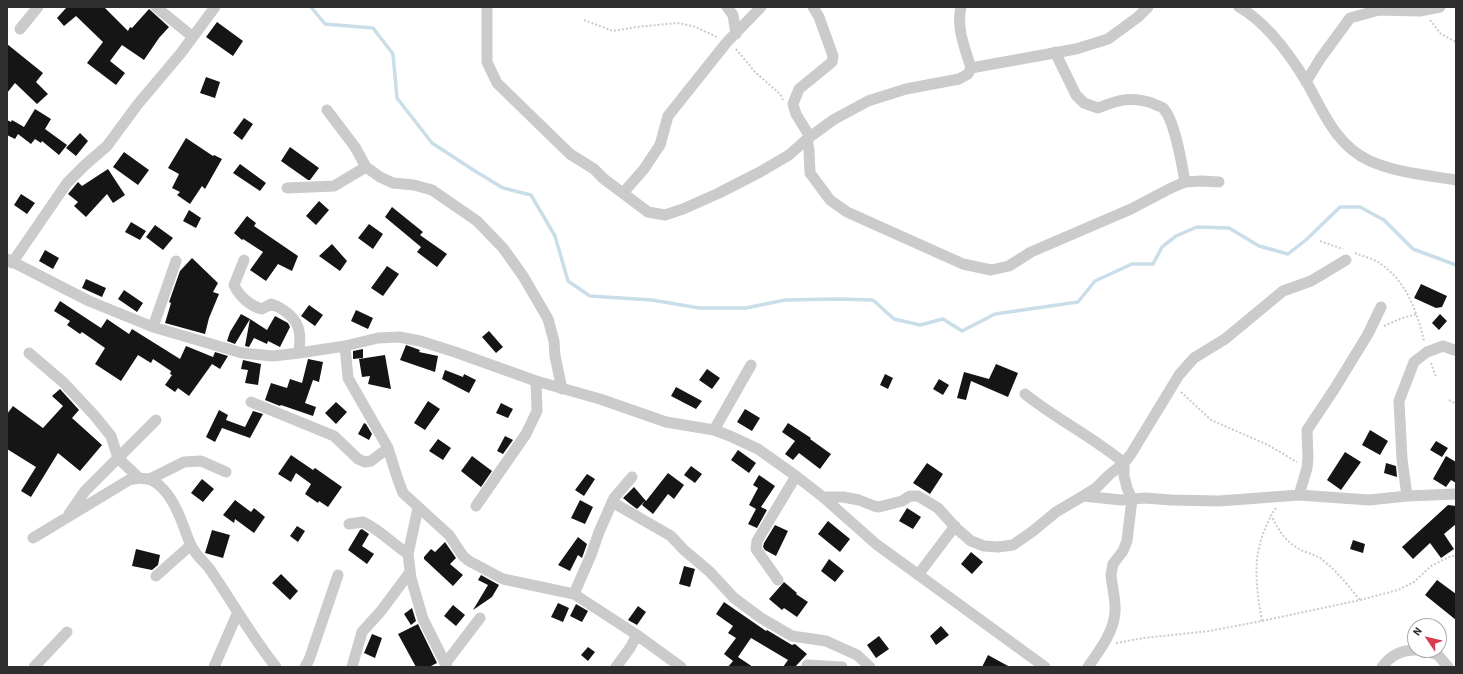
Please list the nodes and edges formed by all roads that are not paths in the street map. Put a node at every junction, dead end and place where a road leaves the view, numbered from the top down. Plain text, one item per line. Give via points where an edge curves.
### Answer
1 (38, 7) edge
2 (156, 7) edge
3 (215, 7) edge
4 (486, 7) edge
5 (726, 7) edge
6 (761, 7) edge
7 (813, 7) edge
8 (961, 7) edge
9 (1148, 7) edge
10 (1239, 7) edge
11 (1363, 7) edge
12 (1440, 7) edge
13 (1415, 10) edge
14 (1355, 16) junction
15 (20, 29) dead end
16 (736, 34) junction
17 (193, 37) junction
18 (1055, 52) junction
19 (972, 68) junction
20 (1306, 82) junction
21 (327, 110) dead end
22 (809, 138) junction
23 (366, 167) junction
24 (1456, 180) edge
25 (1186, 182) junction
26 (1219, 182) dead end
27 (288, 188) dead end
28 (623, 193) junction
29 (1348, 256) road end
30 (244, 260) dead end
31 (9, 261) edge
32 (176, 261) dead end
33 (1381, 307) dead end
34 (153, 327) junction
35 (345, 346) junction
36 (1454, 350) dead end
37 (299, 353) junction
38 (29, 354) dead end
39 (752, 365) dead end
40 (536, 381) junction
41 (562, 389) junction
42 (1025, 394) dead end
43 (251, 402) dead end
44 (156, 420) dead end
45 (714, 430) junction
46 (388, 448) junction
47 (118, 458) junction
48 (1124, 463) junction
49 (226, 472) dead end
50 (796, 476) junction
51 (138, 477) junction
52 (632, 477) dead end
53 (150, 479) junction
54 (1456, 494) edge
55 (1300, 495) junction
56 (1083, 496) junction
57 (1407, 496) junction
58 (823, 497) junction
59 (1132, 499) junction
60 (612, 502) junction
61 (476, 506) dead end
62 (418, 508) junction
63 (66, 518) junction
64 (349, 524) dead end
65 (955, 526) junction
66 (33, 538) dead end
67 (191, 545) junction
68 (408, 554) junction
69 (410, 572) junction
70 (338, 575) dead end
71 (918, 575) junction
72 (156, 576) dead end
73 (778, 580) dead end
74 (574, 594) junction
75 (238, 612) junction
76 (480, 618) dead end
77 (67, 632) dead end
78 (637, 635) junction
79 (1407, 650) edge
80 (1440, 658) edge
81 (446, 665) edge
82 (807, 665) dead end
83 (34, 667) edge
84 (214, 667) edge
85 (276, 667) edge
86 (305, 667) edge
87 (352, 667) edge
88 (616, 667) edge
89 (681, 667) edge
90 (842, 667) edge
91 (870, 667) edge
92 (1045, 667) edge
93 (1088, 667) edge
94 (1382, 667) edge
95 (1448, 667) edge

1 - 15 street
2 - 17 street
3 - 17 street
4 - 28 street via 487,62 497,83 570,154 594,169
5 - 16 street via 733,15
6 - 16 street
7 - 22 street via 833,56 832,62 799,89 793,104
8 - 19 street via 961,36
9 - 18 street via 1108,40
10 - 20 street via 1262,24
11 - 14 street
12 - 13 street
13 - 14 street via 1379,10
14 - 20 street via 1350,18
16 - 28 street via 668,116 660,145
17 - 31 street via 107,146 67,183
18 - 19 street
18 - 25 street via 1076,95 1084,103 1098,108 1119,100 1131,99 1162,107 1168,114 1175,135
19 - 22 street via 959,79 906,89 868,101 833,120
20 - 24 street via 1339,138 1353,150 1369,160 1404,172
21 - 23 street via 355,147
22 - 25 street via 810,173 826,195 847,212 962,264 991,270 1009,266 1032,252
22 - 28 street via 789,155 760,172 671,213 664,215 648,212
23 - 27 street via 334,186
23 - 41 street via 380,178 393,183 432,190 477,220 503,248 523,276 548,320
25 - 26 street
29 - 48 street via 1311,281 1283,291 1225,339 1194,358 1179,375
30 - 37 street via 234,285 238,293 257,308 262,309 271,304 283,309 295,320 299,331
31 - 34 street via 89,301
32 - 34 street
33 - 55 street via 1368,334 1307,430 1307,468
34 - 37 street via 242,353 273,356
35 - 37 street
35 - 40 street via 378,338 399,337 455,352
35 - 46 street via 348,378
36 - 57 street via 1444,346 1427,352 1414,362 1399,401
38 - 47 street via 63,382 111,436
39 - 45 street
40 - 41 street
40 - 61 street via 537,411 526,434
41 - 45 street via 666,422
42 - 48 street
43 - 46 street via 334,436 358,459 366,462
44 - 47 street
45 - 50 street via 758,449
46 - 62 street via 396,477 404,493
47 - 51 street
47 - 63 street via 85,491
48 - 56 street
48 - 59 street via 1124,476
49 - 53 street via 200,461 184,462
50 - 58 street
50 - 73 street via 757,541 756,549
51 - 53 street
51 - 63 street
52 - 60 street
53 - 67 street via 159,485 175,506
54 - 57 street
55 - 57 street via 1369,500
55 - 59 street via 1219,501
56 - 59 street
56 - 65 street via 1056,512 1013,545 984,546 971,541
58 - 65 street via 843,497 879,507 902,501 910,496 918,496 938,508
58 - 71 street via 876,544
59 - 93 street via 1127,541 1111,569 1116,612 1114,621
60 - 74 street
60 - 91 street via 671,536 734,598 761,618 792,636 826,641 857,655
62 - 68 street
62 - 74 street via 449,535 463,556 472,564 503,579
63 - 66 street
64 - 68 street via 363,522 386,535
65 - 71 street
67 - 72 street
67 - 75 street
68 - 69 street
69 - 81 street via 423,618
69 - 87 street via 362,632
70 - 86 street
71 - 92 street
74 - 78 street
75 - 84 street
75 - 85 street via 252,636
76 - 81 street
77 - 83 street
78 - 88 street
78 - 89 street
79 - 94 street via 1393,656
80 - 95 street
82 - 90 street

